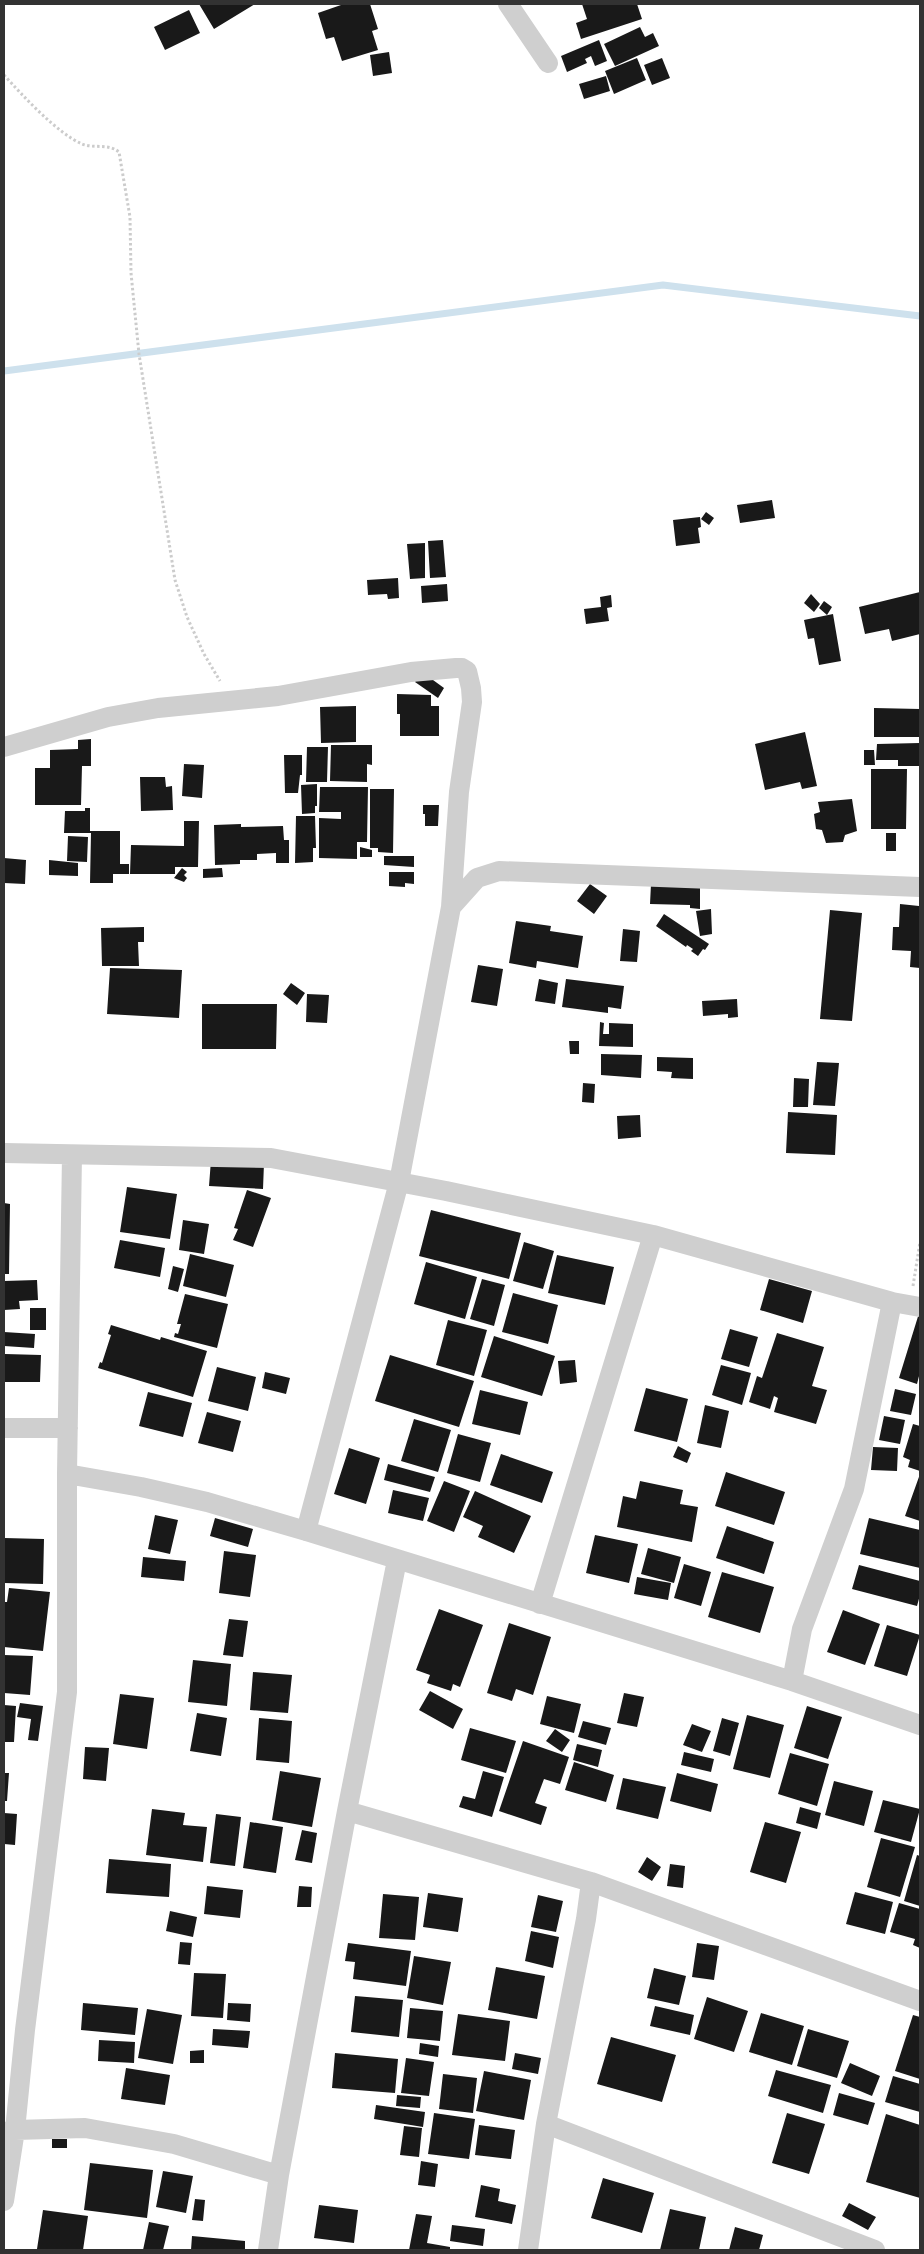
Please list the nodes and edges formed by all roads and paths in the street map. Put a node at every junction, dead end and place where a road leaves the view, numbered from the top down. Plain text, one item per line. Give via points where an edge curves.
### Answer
1 (508, 4) edge
2 (548, 63) dead end
3 (4, 75) edge
4 (233, 701) junction
5 (4, 747) edge
6 (920, 887) edge
7 (451, 907) junction
8 (4, 1152) edge
9 (72, 1155) junction
10 (399, 1182) junction
11 (653, 1235) junction
12 (920, 1242) edge
13 (908, 1305) edge
14 (4, 1428) edge
15 (68, 1428) junction
16 (67, 1474) junction
17 (306, 1531) junction
18 (397, 1560) junction
19 (540, 1604) junction
20 (792, 1681) junction
21 (920, 1725) edge
22 (347, 1811) junction
23 (591, 1882) junction
24 (920, 2001) edge
25 (546, 2124) junction
26 (10, 2131) edge
27 (279, 2175) junction
28 (4, 2201) edge
29 (268, 2250) edge
30 (528, 2250) edge
31 (875, 2250) edge

1 - 2 street
3 - 4 path via 63,132 90,147 113,147 119,152 130,217 131,273 140,354 175,580 204,654
4 - 5 street via 158,708 108,717
4 - 7 street via 411,672 456,668 467,671 472,702 459,792
6 - 7 street via 499,871 477,878
7 - 10 street
8 - 9 street
9 - 10 street via 270,1158
9 - 15 street
10 - 11 street
10 - 17 street
11 - 13 street
11 - 19 street
12 - 13 path
13 - 20 street via 854,1489 802,1629
14 - 15 street
15 - 16 street
16 - 17 street via 207,1502
16 - 26 street via 67,1692
17 - 18 street
18 - 19 street
18 - 22 street
19 - 20 street
20 - 21 street
22 - 23 street
22 - 27 street
23 - 24 street
23 - 25 street
25 - 30 street
25 - 31 street
26 - 27 street via 85,2128 174,2144
26 - 28 street
27 - 29 street

